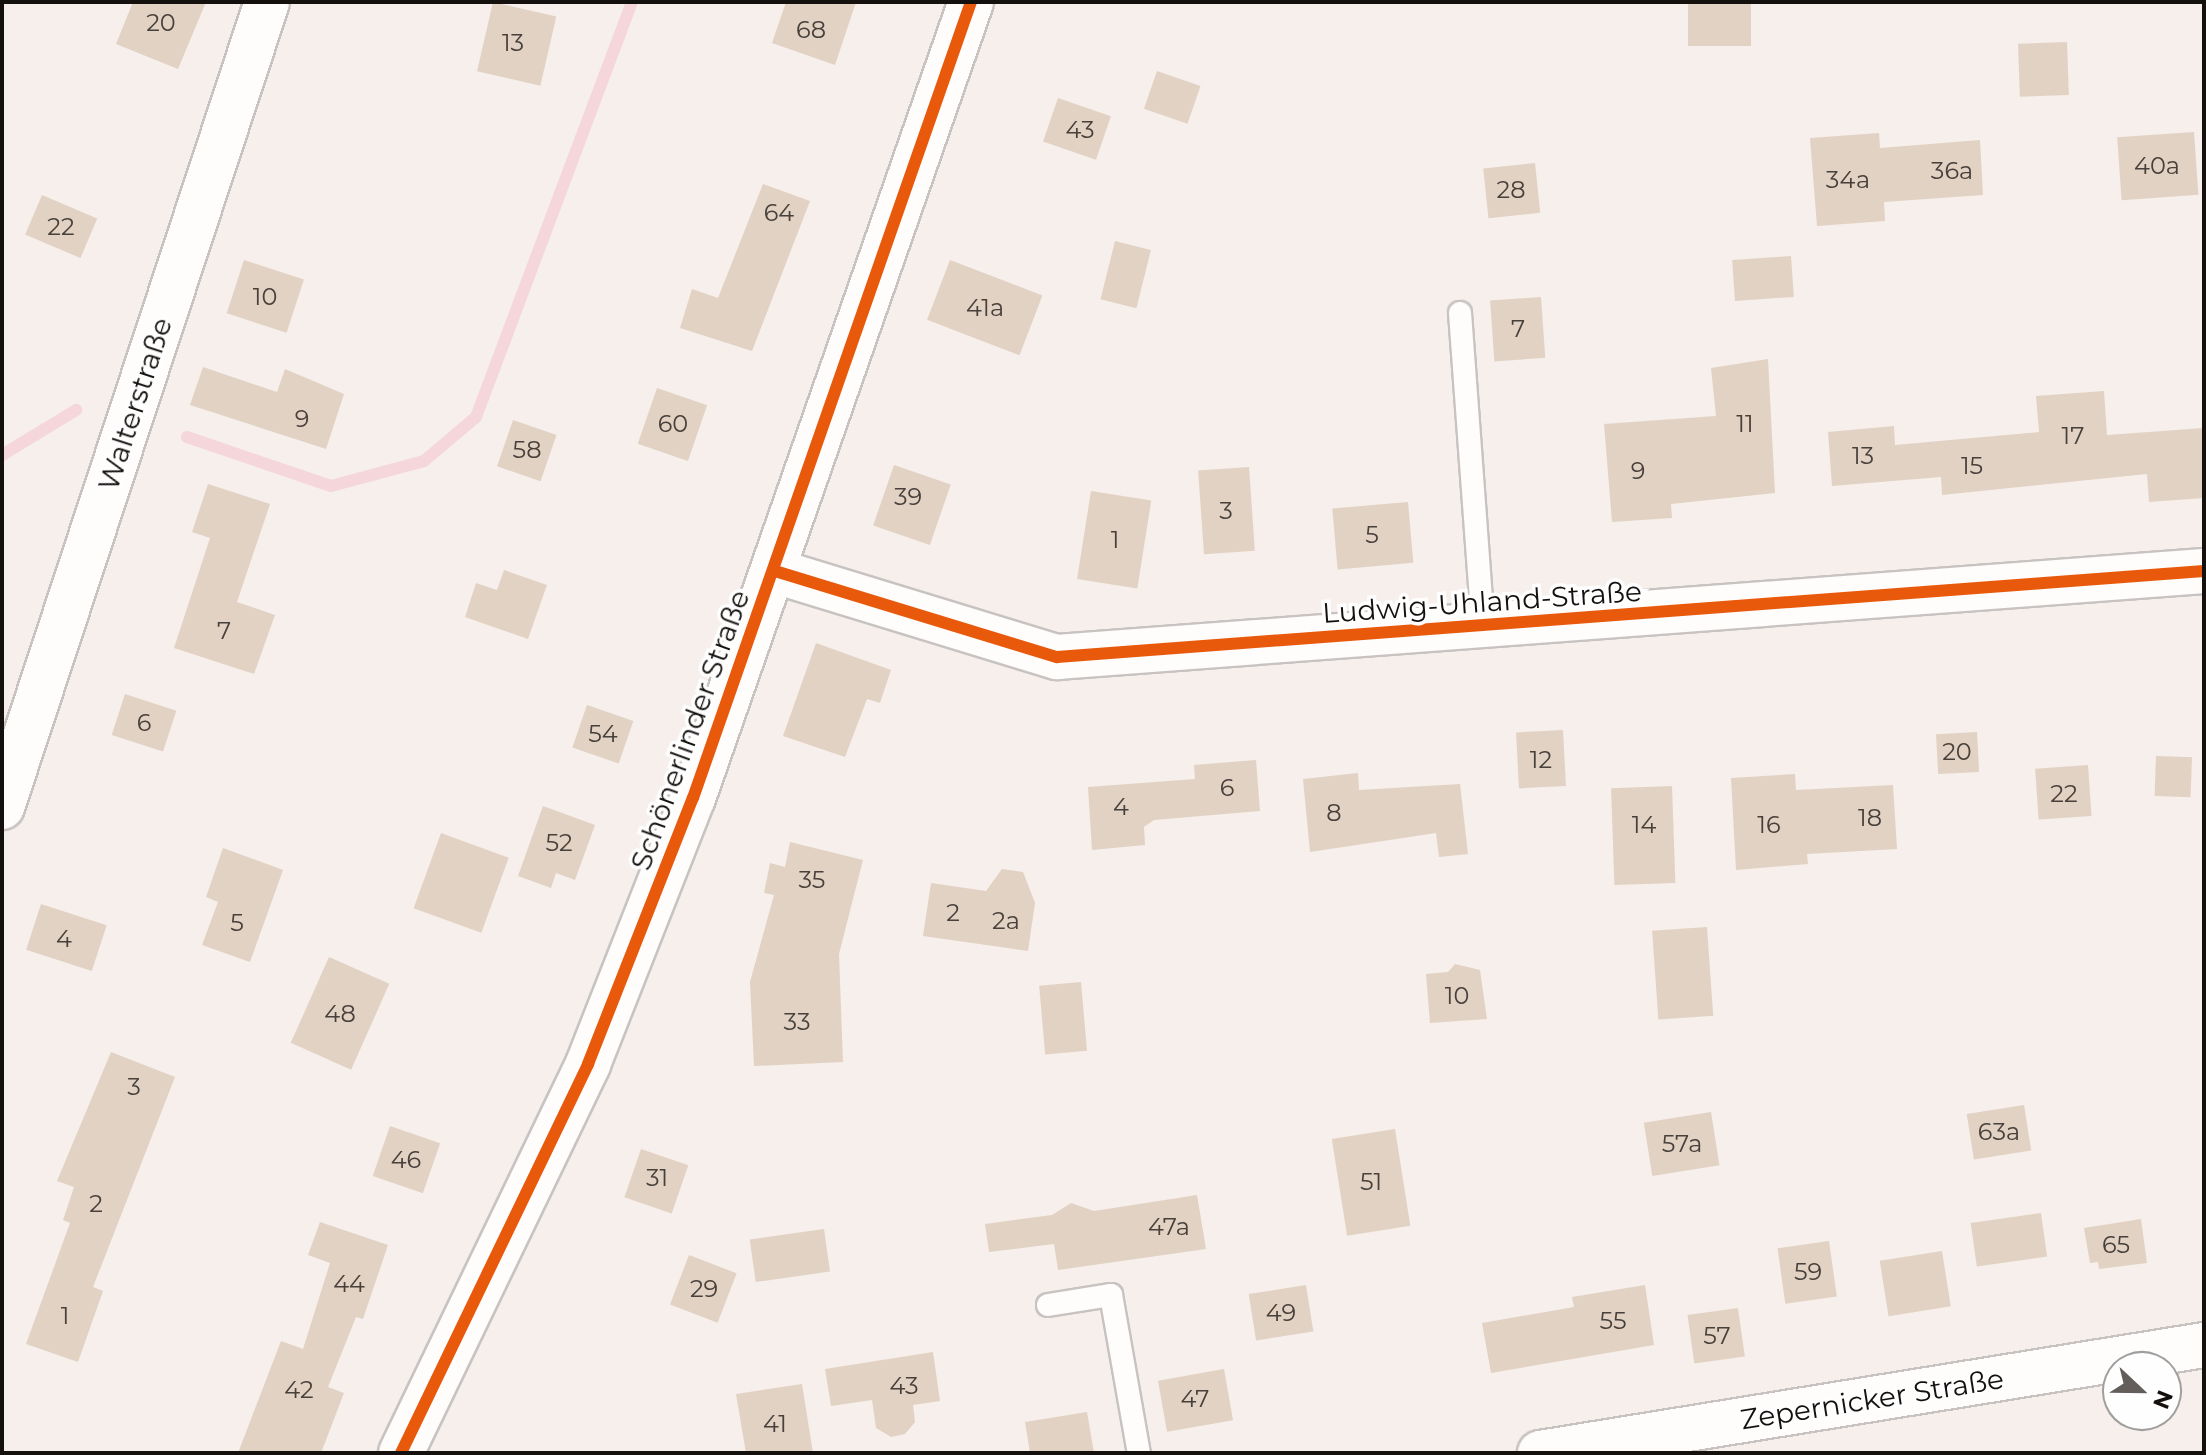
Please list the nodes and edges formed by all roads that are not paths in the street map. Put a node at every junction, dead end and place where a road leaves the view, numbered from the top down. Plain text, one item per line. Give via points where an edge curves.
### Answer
1 (267, 2) edge
2 (971, 2) edge
3 (1460, 313) dead end
4 (775, 571) junction
5 (2204, 571) edge
6 (1483, 626) junction
7 (2, 807) edge
8 (1048, 1305) dead end
9 (2204, 1345) edge
10 (401, 1453) edge
11 (1139, 1453) edge
12 (1540, 1453) edge

1 - 7 street, Walterstraße
2 - 4 street, Schönerlinder Straße
3 - 6 lane
4 - 6 street, Ludwig-Uhland-Straße via 1057,657
4 - 10 street, Schönerlinder Straße via 588,1064
5 - 6 street, Ludwig-Uhland-Straße
8 - 11 lane via 1111,1295
9 - 12 street, Zepernicker Straße

